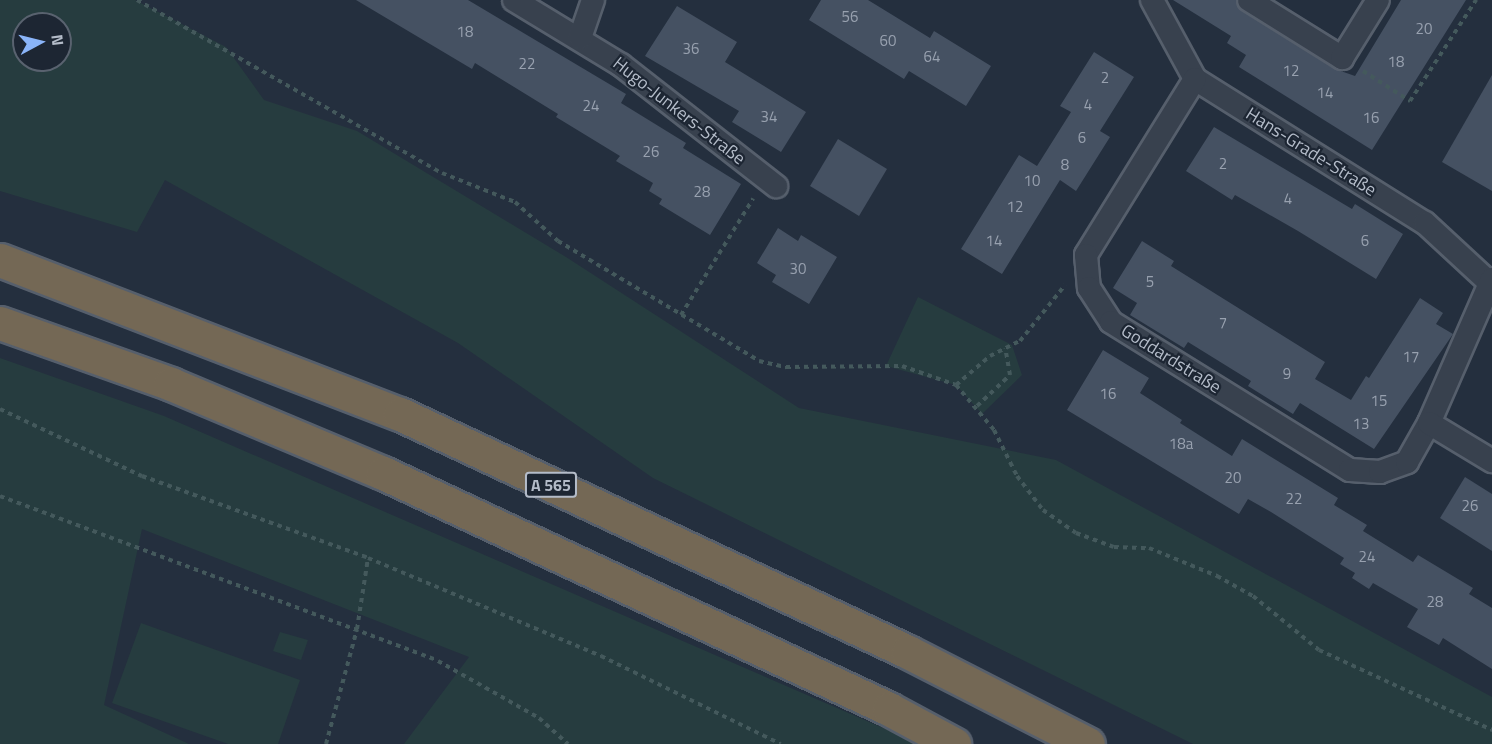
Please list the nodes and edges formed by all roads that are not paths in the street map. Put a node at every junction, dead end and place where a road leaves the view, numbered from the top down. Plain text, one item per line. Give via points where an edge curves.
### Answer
1 (514, 0) edge
2 (593, 0) edge
3 (1152, 0) edge
4 (1249, 0) edge
5 (1373, 2) edge
6 (580, 38) junction
7 (1195, 79) junction
8 (771, 182) road end
9 (0, 260) edge
10 (1491, 283) edge
11 (0, 323) edge
12 (1429, 423) junction
13 (1492, 461) edge
14 (954, 744) edge
15 (1088, 744) edge

1 - 6 street, Hugo-Junkers-Straße
2 - 6 street
3 - 7 street, Hans-Grade-Straße
4 - 5 street via 1342,58
6 - 8 street, Hugo-Junkers-Straße via 621,64
7 - 10 street, Hans-Grade-Straße via 1425,223
7 - 12 street, Goddardstraße via 1086,255 1089,288 1111,322 1350,470 1380,472 1407,462
9 - 15 highway, A 565 via 400,414 908,652
10 - 12 street, Goddardstraße
11 - 14 highway via 171,384 383,474 878,704
12 - 13 street

